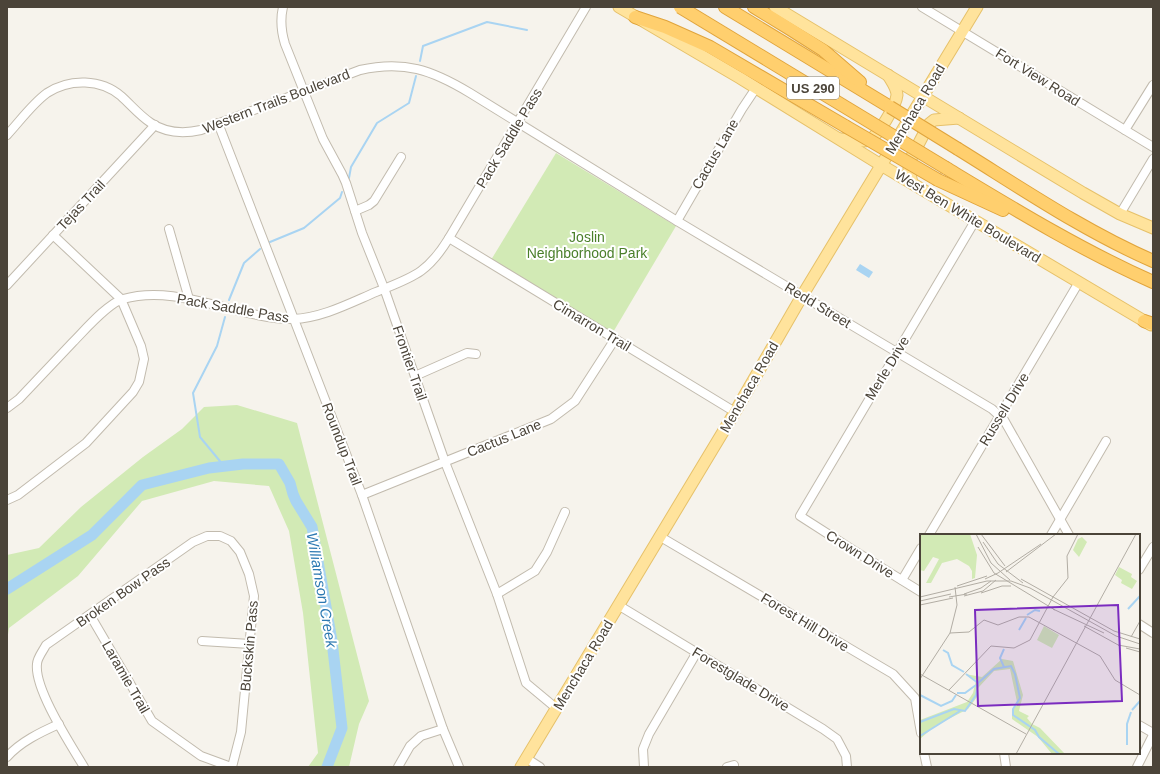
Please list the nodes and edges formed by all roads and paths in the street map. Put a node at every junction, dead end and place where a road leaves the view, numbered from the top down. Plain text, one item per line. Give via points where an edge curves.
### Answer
1 (283, 7) edge
2 (586, 7) edge
3 (619, 7) edge
4 (680, 7) edge
5 (725, 7) edge
6 (754, 7) edge
7 (775, 7) edge
8 (922, 7) edge
9 (977, 7) edge
10 (635, 16) junction
11 (962, 31) junction
12 (888, 75) junction
13 (1153, 85) edge
14 (756, 88) junction
15 (303, 90) junction
16 (923, 96) junction
17 (890, 107) junction
18 (960, 118) junction
19 (218, 123) junction
20 (518, 124) junction
21 (155, 126) junction
22 (1125, 130) junction
23 (7, 135) edge
24 (838, 139) junction
25 (1153, 147) edge
26 (401, 157) dead end
27 (1153, 159) edge
28 (881, 165) junction
29 (912, 183) junction
30 (355, 211) junction
31 (1120, 214) junction
32 (677, 221) junction
33 (975, 221) junction
34 (1046, 228) junction
35 (1153, 228) edge
36 (169, 229) dead end
37 (53, 236) junction
38 (449, 238) junction
39 (1153, 261) edge
40 (1079, 282) junction
41 (1153, 282) edge
42 (7, 285) edge
43 (384, 288) junction
44 (802, 296) junction
45 (121, 299) junction
46 (189, 299) junction
47 (293, 319) junction
48 (1150, 324) edge
49 (615, 339) junction
50 (897, 352) junction
51 (476, 354) dead end
52 (415, 376) junction
53 (7, 408) edge
54 (735, 412) junction
55 (1000, 415) junction
56 (1106, 442) dead end
57 (445, 462) junction
58 (362, 495) junction
59 (7, 500) edge
60 (565, 512) dead end
61 (800, 516) joint
62 (1060, 520) junction
63 (930, 534) edge
64 (1052, 534) edge
65 (1068, 534) edge
66 (220, 536) joint
67 (659, 536) junction
68 (1153, 547) edge
69 (920, 550) edge
70 (1140, 568) edge
71 (902, 580) junction
72 (920, 591) edge
73 (497, 594) junction
74 (618, 605) junction
75 (90, 615) junction
76 (1140, 625) edge
77 (1153, 633) edge
78 (202, 641) dead end
79 (250, 644) junction
80 (697, 652) junction
81 (556, 708) junction
82 (59, 724) junction
83 (1140, 726) edge
84 (920, 727) edge
85 (444, 729) junction
86 (1153, 734) edge
87 (924, 754) edge
88 (1004, 754) edge
89 (7, 757) edge
90 (524, 763) edge
91 (84, 767) edge
92 (231, 767) edge
93 (398, 767) edge
94 (459, 767) edge
95 (540, 767) edge
96 (644, 767) edge
97 (847, 767) edge
98 (927, 767) edge
99 (1006, 767) edge
100 (1137, 767) edge

1 - 15 street, Frontier Trail via 283,36
2 - 20 street, Pack Saddle Pass
3 - 10 main road, West Ben White Boulevard
4 - 34 highway, US 290, bridge
5 - 17 highway, US 290
6 - 17 highway via 823,50
7 - 12 main road
8 - 11 street, Fort View Road
9 - 11 main road, Menchaca Road
10 - 14 main road, West Ben White Boulevard
10 - 34 highway, bridge via 710,47 938,180
11 - 16 main road, Menchaca Road
11 - 22 street, Fort View Road
12 - 16 main road
12 - 24 main road via 895,86 897,96 894,106 875,136 867,141
13 - 22 street
14 - 24 main road, West Ben White Boulevard
14 - 32 street, Cactus Lane
15 - 19 street, Western Trails Boulevard
15 - 20 street, Western Trails Boulevard via 365,69 386,66 413,68 450,81
15 - 30 street, Frontier Trail via 327,147 342,174
16 - 18 main road
16 - 28 main road, Menchaca Road
17 - 39 highway, US 290, bridge via 1074,221
18 - 29 main road via 943,118 929,124 910,157
18 - 31 main road
19 - 21 street, Western Trails Boulevard via 201,130 184,132 168,131
19 - 47 street, Roundup Trail
20 - 32 street, Redd Street
20 - 38 street, Pack Saddle Pass
21 - 23 street, Western Trails Boulevard via 114,91 101,85 82,82 64,85 49,92
21 - 37 street, Tejas Trail
22 - 25 street, Fort View Road
24 - 28 main road, West Ben White Boulevard
26 - 30 street via 374,201
27 - 31 street
28 - 29 main road, West Ben White Boulevard
28 - 44 main road, Menchaca Road
29 - 33 main road, West Ben White Boulevard
30 - 43 street, Frontier Trail
31 - 35 main road
32 - 44 street, Redd Street
33 - 40 main road, West Ben White Boulevard
33 - 50 street, Merle Drive
34 - 41 highway, US 290
36 - 46 street
37 - 42 street, Tejas Trail
37 - 45 street
38 - 43 street, Pack Saddle Pass via 435,260 422,271
38 - 49 street, Cimarron Trail
40 - 48 main road, West Ben White Boulevard
40 - 55 street, Russell Drive
43 - 47 street, Pack Saddle Pass via 326,312
43 - 52 street, Frontier Trail
44 - 50 street, Redd Street
44 - 54 main road, Menchaca Road
45 - 46 street, Pack Saddle Pass via 147,294
45 - 53 street, Pack Saddle Pass via 100,314 19,399
45 - 59 street via 144,359 140,382 86,443 18,495
46 - 47 street, Pack Saddle Pass via 273,318
47 - 58 street, Roundup Trail
49 - 54 street, Cimarron Trail
49 - 57 street, Cactus Lane via 576,401 551,419
50 - 55 street, Redd Street
50 - 61 street, Merle Drive
51 - 52 street via 467,353
52 - 57 street, Frontier Trail
54 - 67 main road, Menchaca Road
55 - 62 street, Redd Street
55 - 63 street, Russell Drive
56 - 62 street
57 - 58 street, Cactus Lane
57 - 73 street, Frontier Trail
58 - 85 street, Roundup Trail
60 - 73 street via 547,552 535,571
61 - 71 street, Crown Drive
62 - 64 street
62 - 65 street, Redd Street
66 - 75 street, Broken Bow Pass via 207,536 193,542
66 - 79 street, Buckskin Pass via 231,541 240,552 249,574 254,596
67 - 74 main road, Menchaca Road
67 - 84 street, Forest Hill Drive via 893,674 915,698
68 - 70 street
69 - 71 street
71 - 72 street, Crown Drive
73 - 81 street, Frontier Trail via 526,684
74 - 80 street, Forestglade Drive
74 - 81 main road, Menchaca Road
75 - 82 street, Broken Bow Pass via 46,645 37,664 41,687
75 - 92 street, Laramie Trail via 152,721 201,756
76 - 77 street
78 - 79 street
79 - 92 street, Buckskin Pass via 241,732
80 - 96 street via 649,734 643,749
80 - 97 street, Forestglade Drive via 824,729 837,739 846,756
81 - 90 main road, Menchaca Road
82 - 89 street via 20,745
82 - 91 street
83 - 86 street
85 - 93 street via 421,736 410,746
85 - 94 street, Roundup Trail
86 - 100 street
87 - 98 street
88 - 99 street
90 - 95 street

